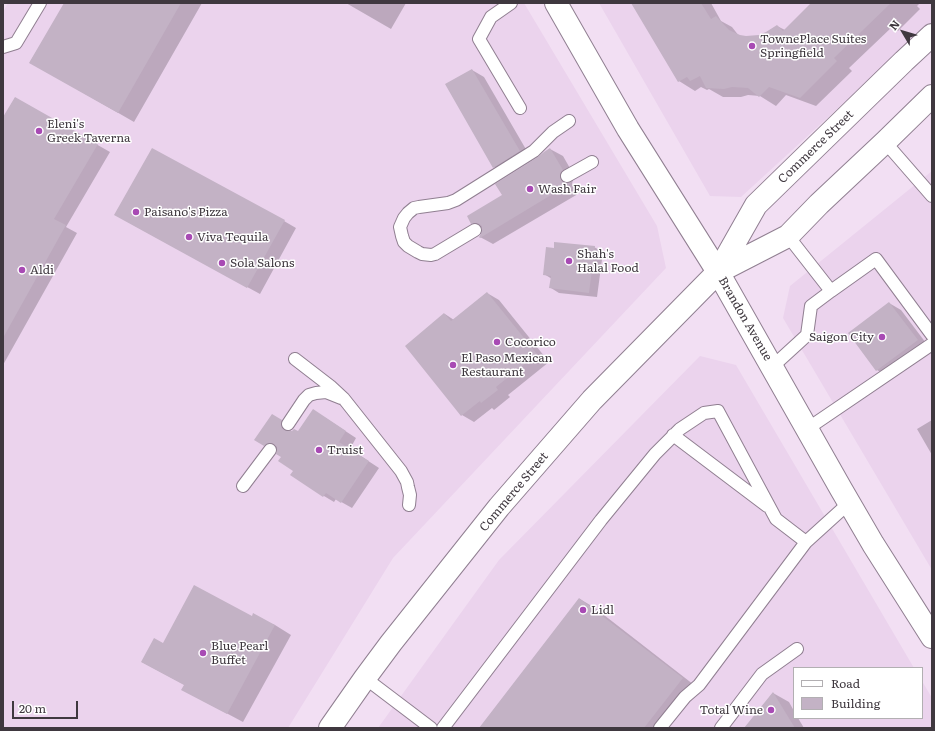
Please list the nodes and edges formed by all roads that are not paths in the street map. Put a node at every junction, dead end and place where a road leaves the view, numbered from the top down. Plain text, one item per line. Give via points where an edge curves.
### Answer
1 (40, 3) edge
2 (511, 3) edge
3 (556, 3) edge
4 (932, 35) edge
5 (3, 47) edge
6 (932, 96) edge
7 (520, 108) dead end
8 (569, 121) dead end
9 (885, 142) junction
10 (592, 162) dead end
11 (567, 176) dead end
12 (932, 196) edge
13 (475, 230) dead end
14 (788, 236) junction
15 (718, 272) junction
16 (831, 290) junction
17 (932, 335) edge
18 (932, 344) edge
19 (295, 359) dead end
20 (772, 367) junction
21 (344, 399) junction
22 (288, 424) dead end
23 (807, 429) junction
24 (673, 436) junction
25 (270, 450) dead end
26 (243, 486) dead end
27 (849, 503) junction
28 (409, 504) dead end
29 (770, 508) junction
30 (806, 542) junction
31 (932, 637) edge
32 (796, 650) dead end
33 (365, 678) junction
34 (330, 728) edge
35 (431, 728) edge
36 (443, 728) edge
37 (660, 728) edge
38 (722, 728) edge

1 - 5 lane via 16,42
2 - 7 lane via 491,17 479,39
3 - 15 main road, Brandon Avenue via 628,129
4 - 15 main road, Commerce Street via 756,205
6 - 9 main road, Commerce Street
8 - 13 lane via 553,132 534,151 456,200 414,208 400,227 404,242 408,246 422,254 431,255
9 - 12 lane
9 - 14 main road, Commerce Street
10 - 11 lane
14 - 15 main road, Commerce Street
14 - 16 lane
15 - 20 main road, Brandon Avenue
15 - 33 main road, Commerce Street via 592,400 499,507
16 - 17 lane via 876,259
16 - 20 lane via 812,306 807,335
18 - 23 lane
19 - 21 lane
20 - 23 main road, Brandon Avenue
21 - 22 lane via 326,392 309,395
21 - 28 lane via 401,471 410,495
23 - 27 main road, Brandon Avenue
24 - 29 lane
24 - 29 lane via 704,413 718,411
24 - 36 lane via 601,520
25 - 26 lane
27 - 30 lane
27 - 31 main road, Brandon Avenue
29 - 30 lane via 776,519
30 - 37 lane via 699,685 685,697
32 - 38 lane via 762,674
33 - 34 main road, Commerce Street
33 - 35 lane

